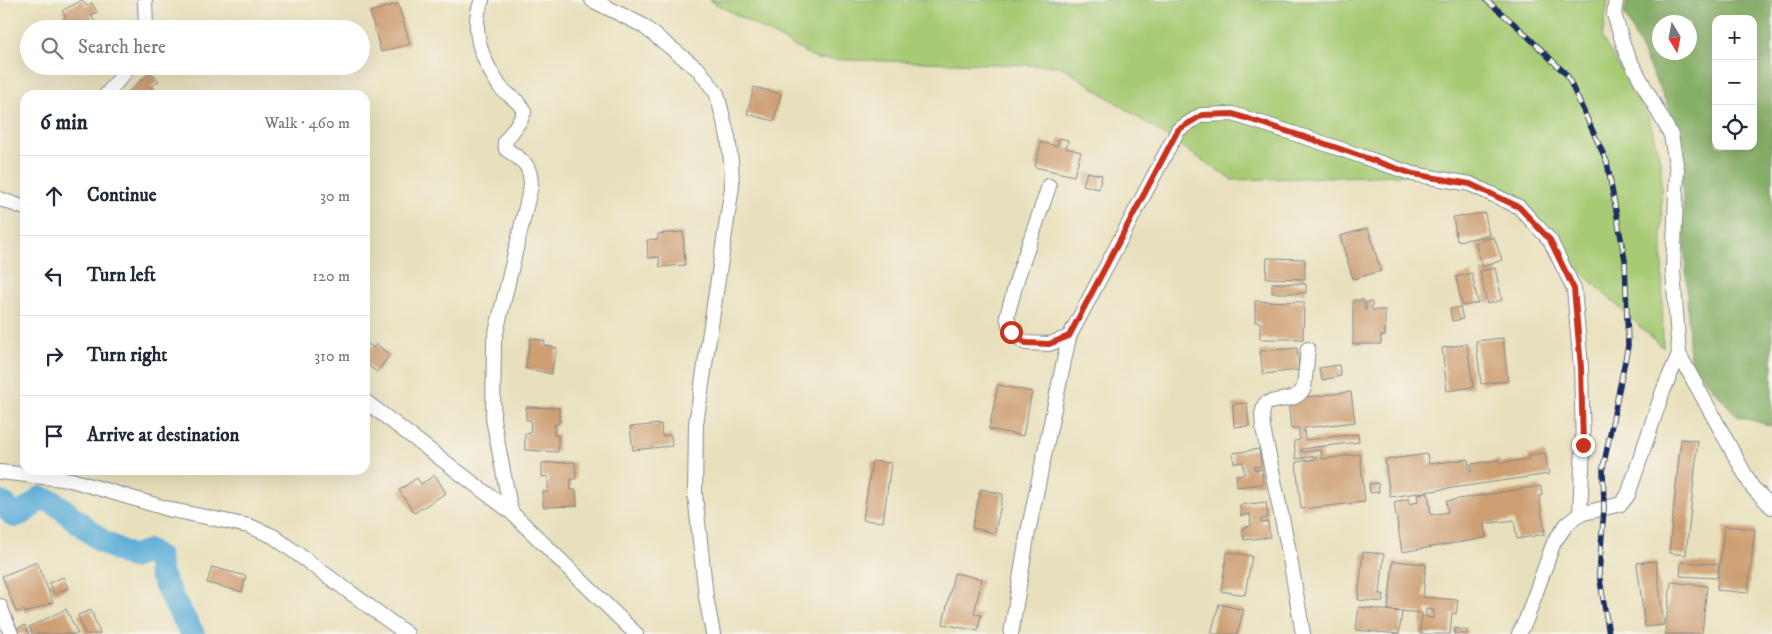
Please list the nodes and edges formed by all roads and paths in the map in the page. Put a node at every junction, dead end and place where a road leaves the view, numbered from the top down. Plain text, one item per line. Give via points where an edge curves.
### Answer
1 (145, 0) edge
2 (482, 0) edge
3 (592, 0) edge
4 (1616, 0) edge
5 (146, 20) edge
6 (123, 75) edge
7 (110, 90) edge
8 (1049, 186) dead end
9 (0, 199) edge
10 (20, 206) edge
11 (1069, 336) junction
12 (1308, 349) dead end
13 (1679, 354) junction
14 (370, 406) edge
15 (0, 472) edge
16 (20, 474) edge
17 (27, 475) edge
18 (1772, 507) edge
19 (511, 512) junction
20 (1580, 514) junction
21 (0, 606) edge
22 (11, 634) edge
23 (407, 634) edge
24 (636, 634) edge
25 (713, 634) edge
26 (1011, 634) edge
27 (1303, 634) edge
28 (1519, 634) edge

1 - 5 street
2 - 19 street via 476,35 484,60 500,87 522,106 524,112 505,146 526,164 531,174 531,186 494,341 494,419
3 - 25 street via 642,25 699,70 717,94 728,137 732,187 696,424 695,494
4 - 13 street via 1614,14 1626,53 1671,135 1677,170 1673,271
6 - 7 street
8 - 11 street via 1007,316 1011,332 1026,343 1049,344
9 - 10 street
11 - 20 street via 1178,130 1202,115 1233,114 1413,174 1470,184 1519,207 1550,240 1574,289 1581,367 1583,445
11 - 26 street via 1027,537
12 - 27 street via 1301,393 1266,404 1262,414
13 - 18 street via 1752,487
13 - 20 street via 1628,495 1621,504
14 - 19 street
15 - 16 street
17 - 23 street via 71,480 172,510 250,526 273,536
19 - 24 street
20 - 28 street via 1554,542
21 - 22 street

